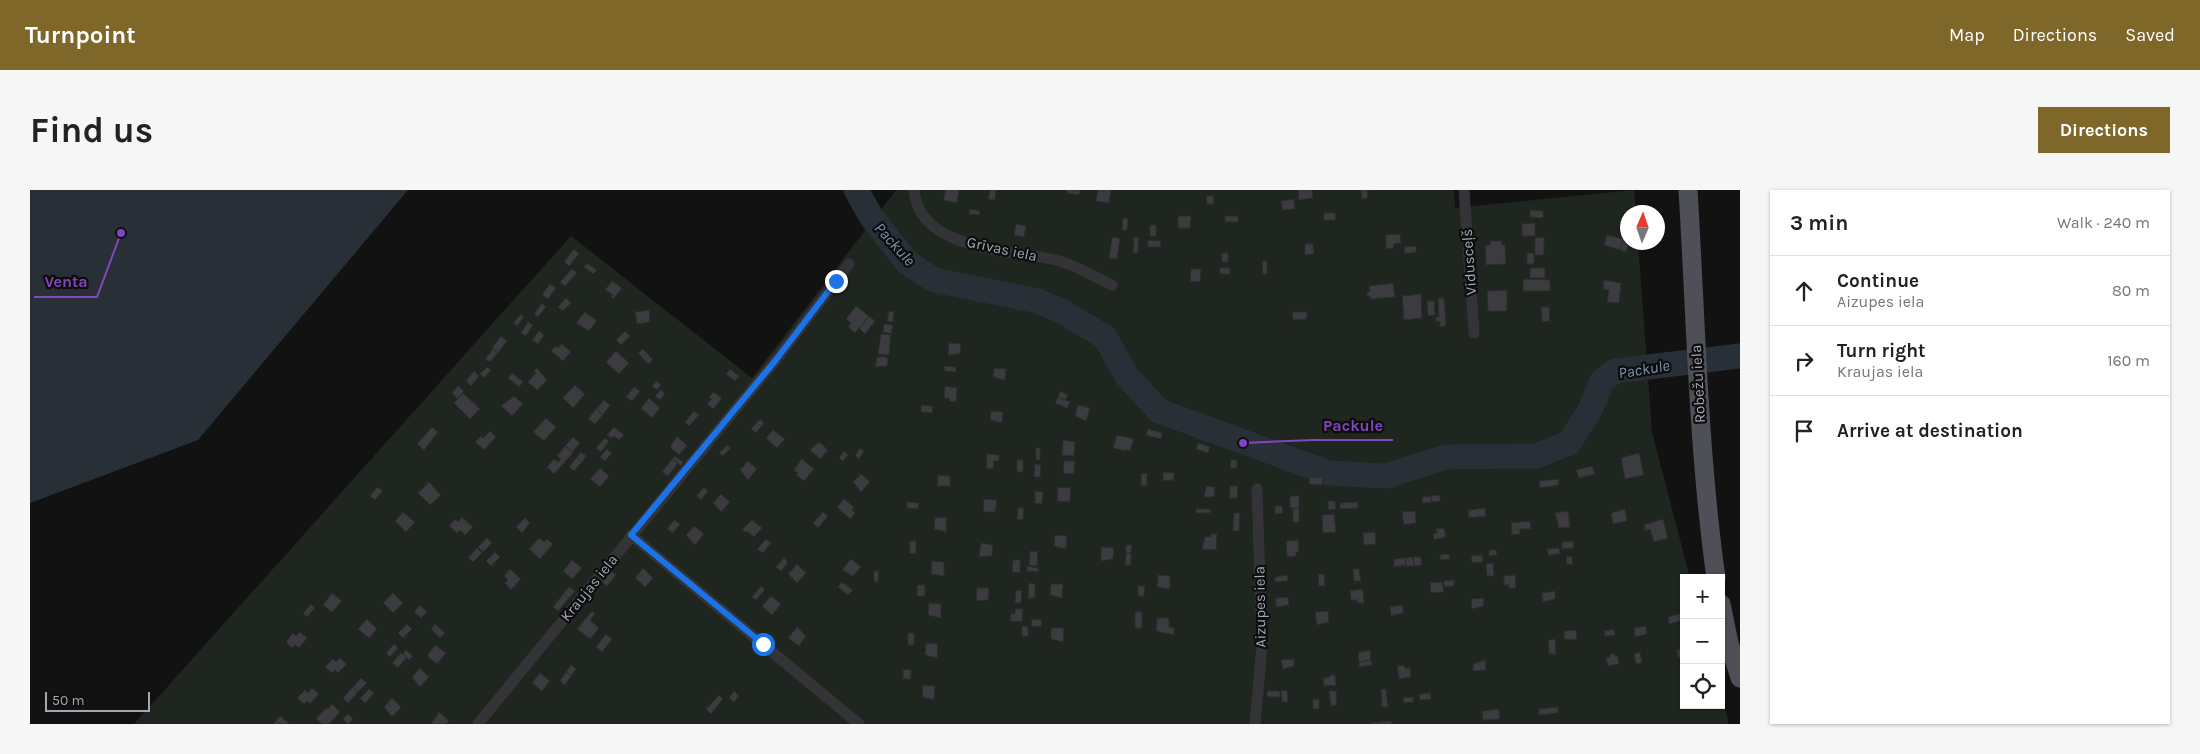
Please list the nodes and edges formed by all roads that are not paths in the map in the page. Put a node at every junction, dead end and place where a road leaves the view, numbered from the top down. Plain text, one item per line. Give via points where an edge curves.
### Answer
1 (914, 190) edge
2 (1464, 190) edge
3 (1688, 190) edge
4 (849, 264) dead end
5 (1112, 285) dead end
6 (1474, 333) dead end
7 (1257, 489) dead end
8 (631, 535) junction
9 (1715, 574) edge
10 (1724, 619) edge
11 (1740, 678) edge
12 (478, 724) edge
13 (859, 724) edge
14 (1255, 724) edge

1 - 5 street, Grīvas iela via 924,218 945,235 976,246 1058,261
2 - 6 street, Vidusceļš
3 - 9 main road, Robežu iela via 1697,382 1706,507
4 - 8 street, Kraujas iela via 775,361
7 - 14 street, Aizupes iela via 1262,646
8 - 12 street, Kraujas iela
8 - 13 street
10 - 11 main road

